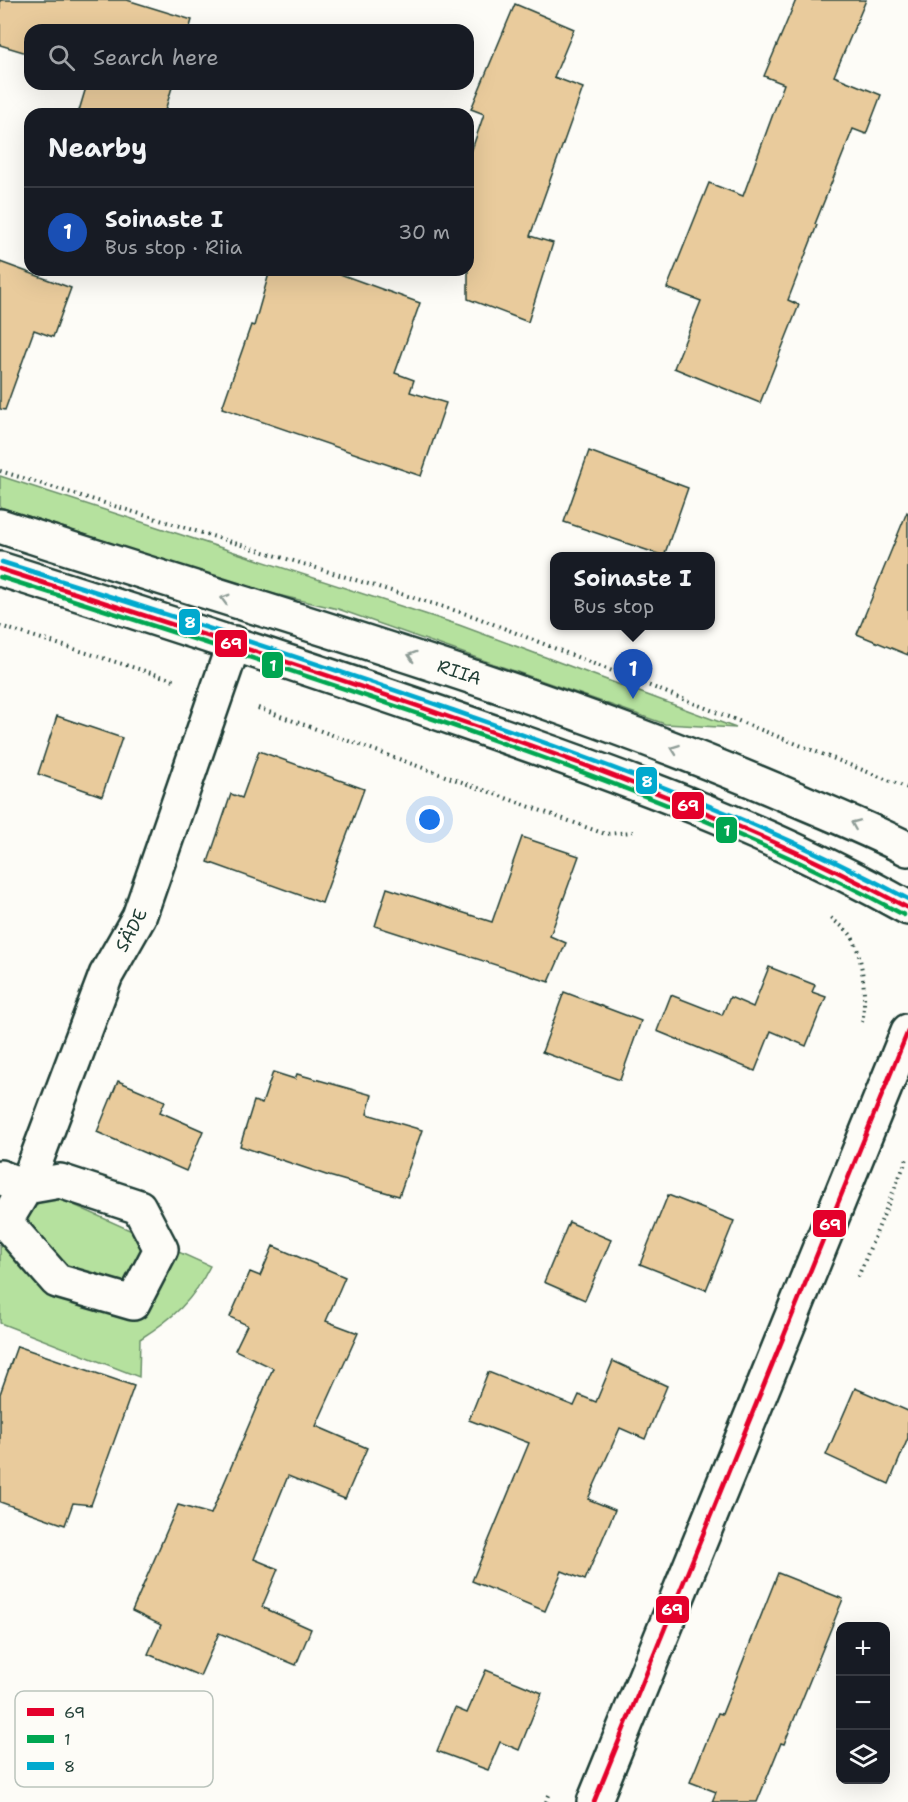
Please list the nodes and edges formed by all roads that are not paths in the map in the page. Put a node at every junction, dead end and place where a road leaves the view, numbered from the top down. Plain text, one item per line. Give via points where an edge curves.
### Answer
1 (0, 526) edge
2 (0, 569) edge
3 (234, 643) junction
4 (908, 849) edge
5 (908, 908) edge
6 (908, 1031) edge
7 (13, 1182) edge
8 (594, 1802) edge

4 -> 1 main road, RIIA via 684,752 496,685
2 - 3 main road
3 - 5 main road via 589,765 723,816 844,872
3 - 7 main road, SÄDE via 139,917 106,975
6 - 8 main road
7 - 7 main road, SÄDE via 5,1222 57,1281 133,1303 161,1249 139,1207 60,1181

